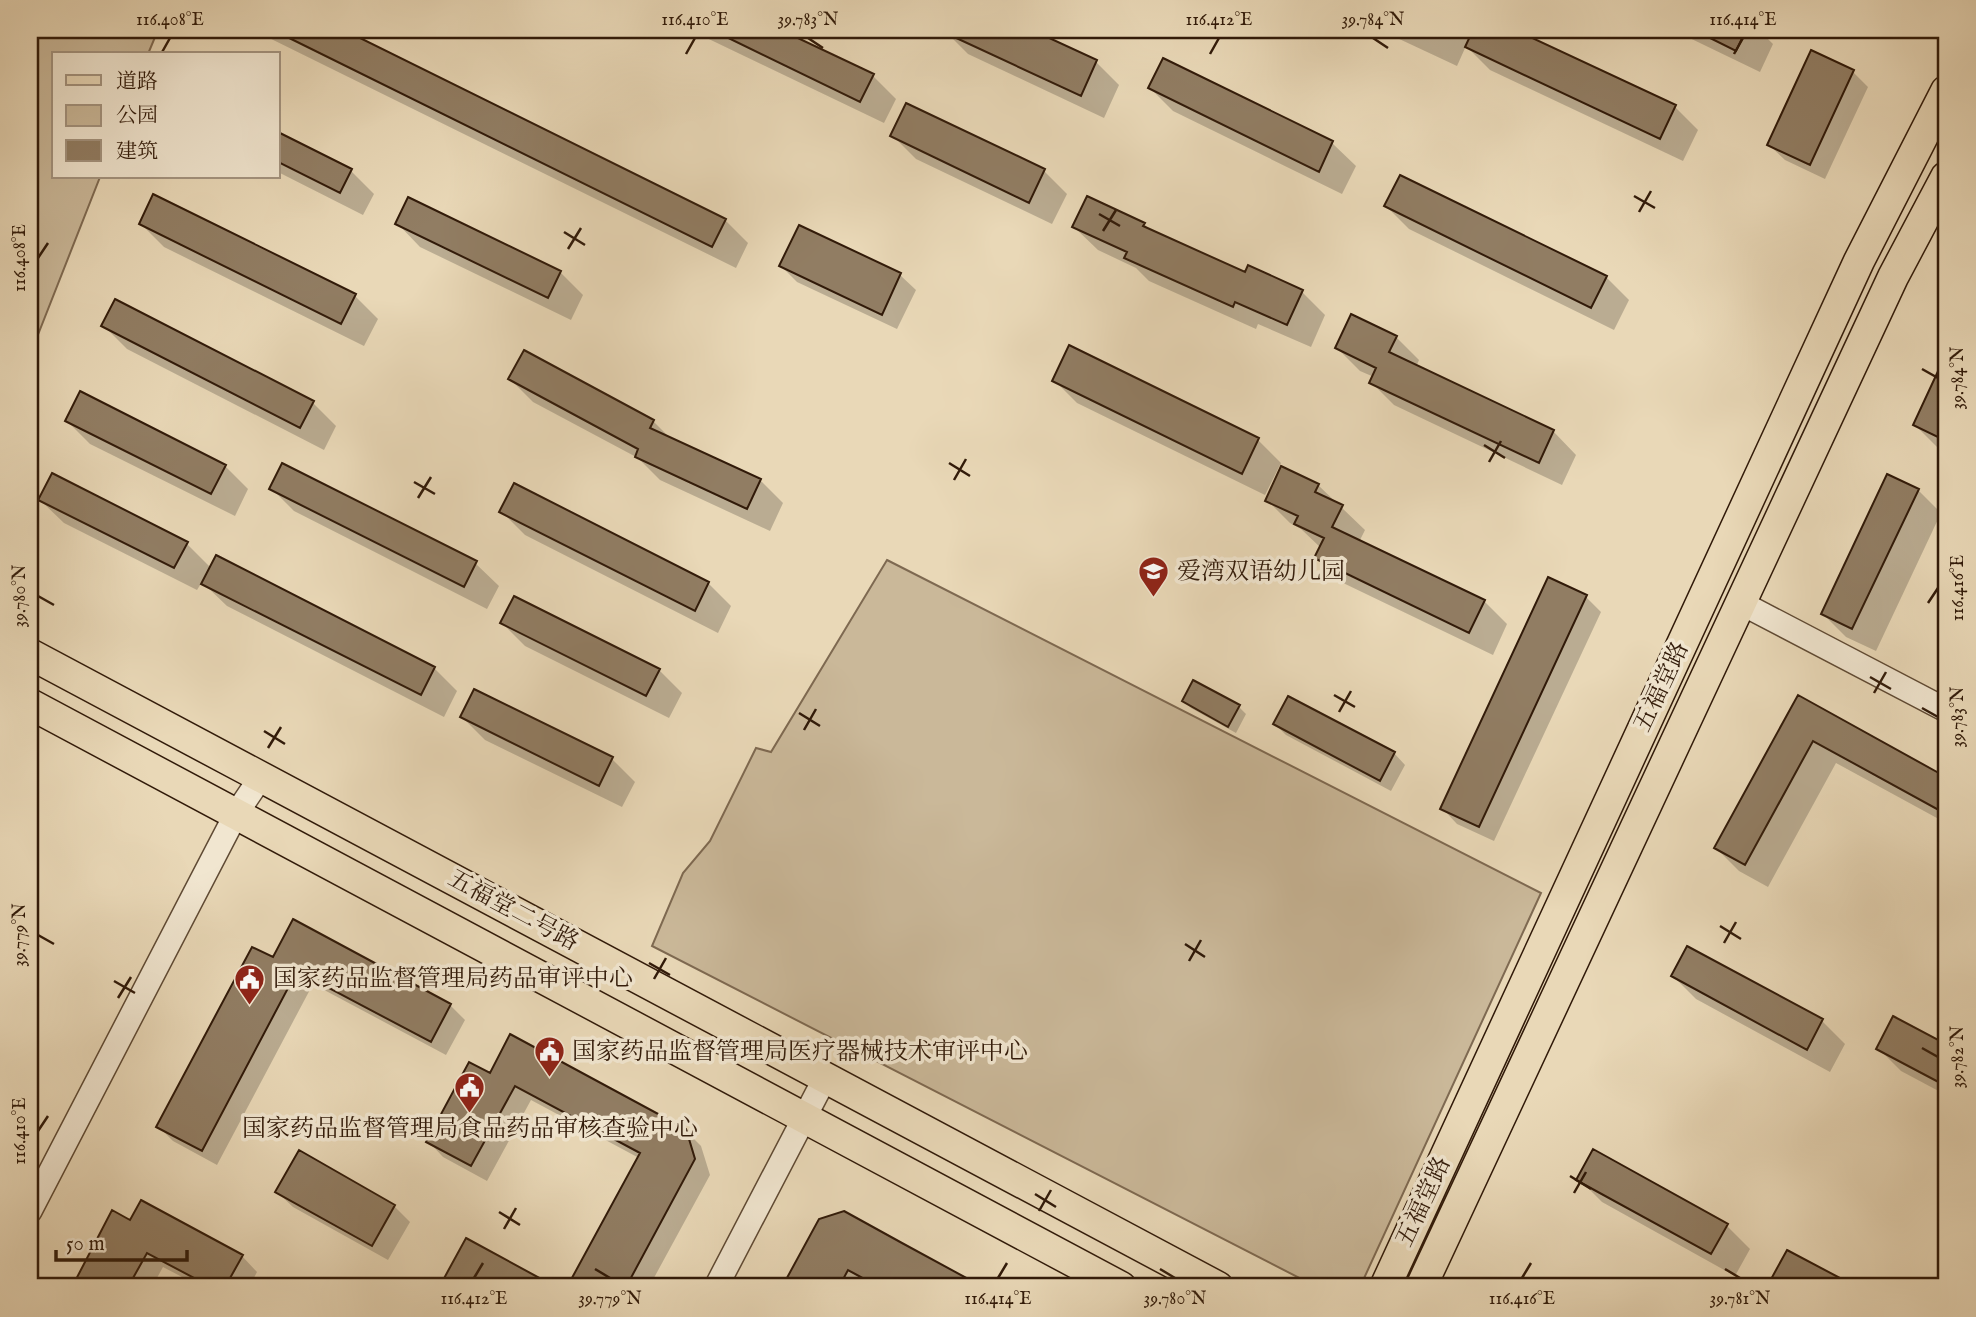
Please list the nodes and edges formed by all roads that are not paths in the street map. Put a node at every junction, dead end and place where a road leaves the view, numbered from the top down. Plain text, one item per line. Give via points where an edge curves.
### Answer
1 (1946, 90) edge
2 (1946, 177) edge
3 (1741, 603) junction
4 (30, 654) edge
5 (30, 704) edge
6 (1946, 710) edge
7 (261, 777) junction
8 (236, 814) junction
9 (825, 1078) junction
10 (805, 1118) junction
11 (30, 1211) edge
12 (716, 1287) edge
13 (1121, 1287) edge
14 (1218, 1287) edge
15 (1385, 1287) edge
16 (1421, 1287) edge

1 - 15 main road, 五福堂路 via 1859,261
2 - 3 main road, 五福堂路 via 1893,277
3 - 6 street
3 - 16 main road, 五福堂路
4 - 7 main road, 五福堂二号路
5 - 8 main road, 五福堂二号路
7 - 8 street
7 - 9 main road, 五福堂二号路
8 - 10 main road, 五福堂二号路
8 - 11 street
9 - 10 street
9 - 14 main road, 五福堂二号路
10 - 12 street
10 - 13 main road, 五福堂二号路

